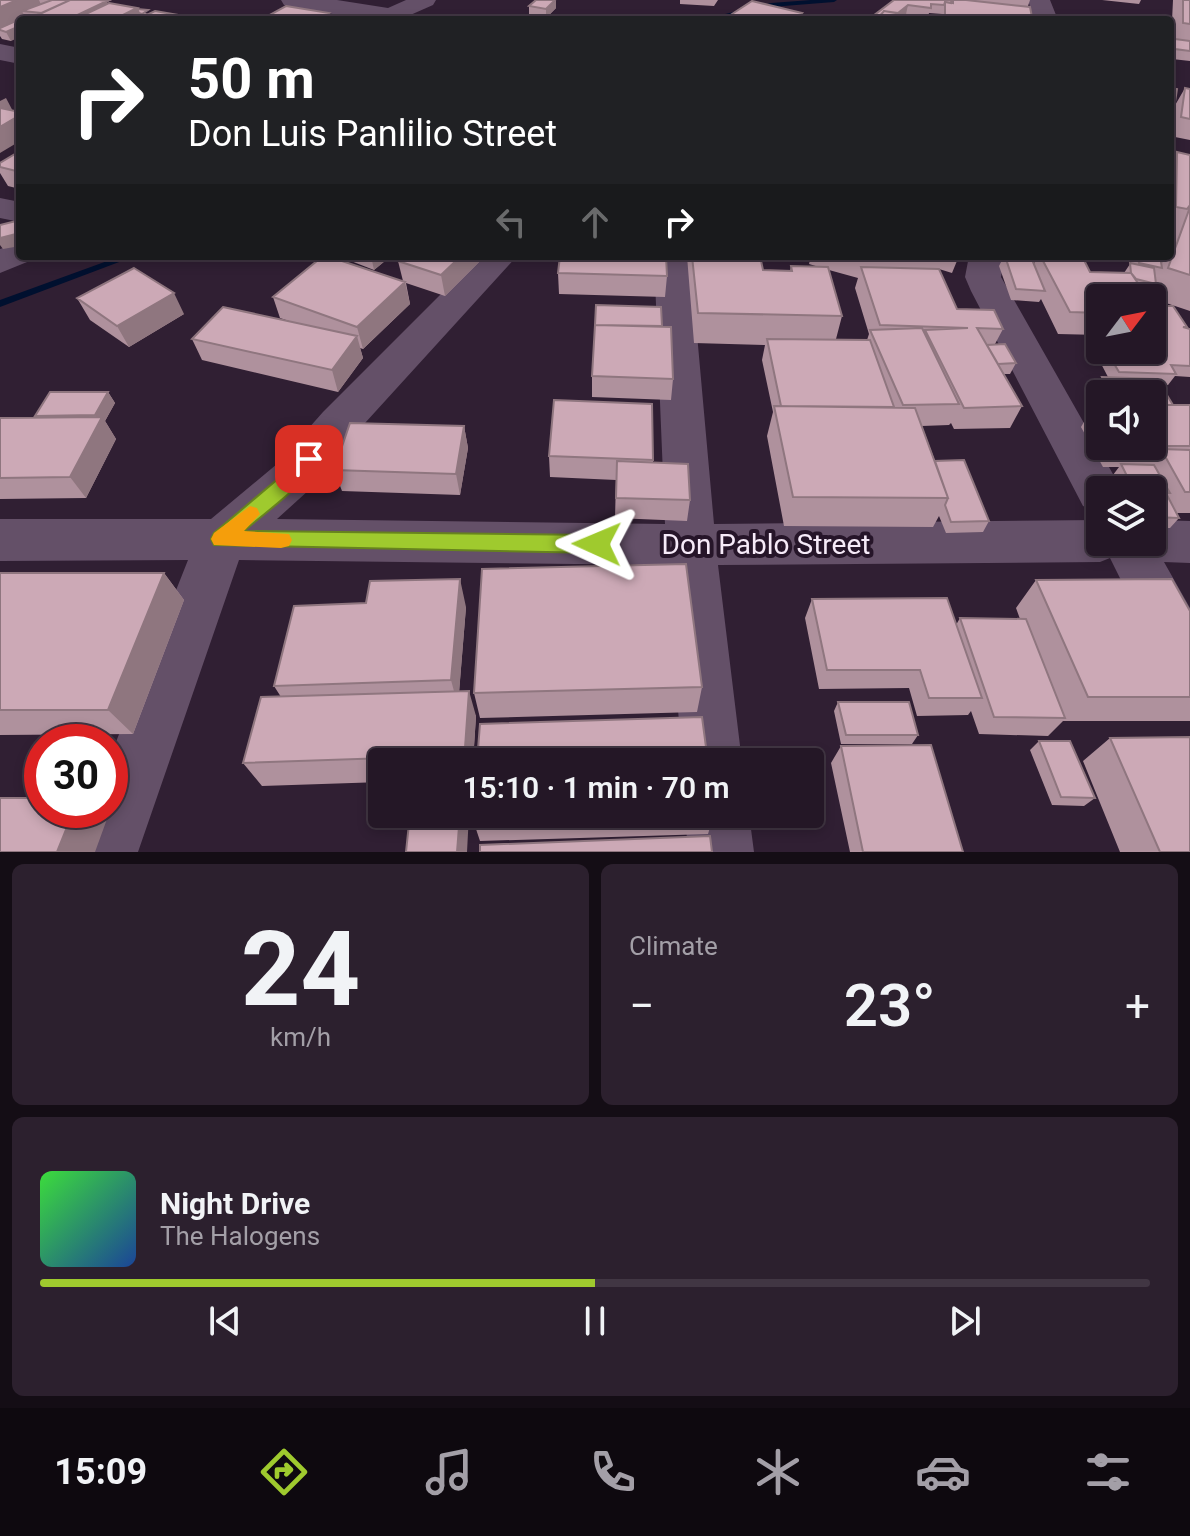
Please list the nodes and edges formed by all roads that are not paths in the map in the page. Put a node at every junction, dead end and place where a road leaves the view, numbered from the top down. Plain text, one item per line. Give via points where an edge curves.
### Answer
1 (292, 0) edge
2 (425, 0) edge
3 (374, 16) edge
4 (389, 16) edge
5 (495, 260) edge
6 (672, 260) edge
7 (986, 260) edge
8 (1091, 476) edge
9 (221, 539) junction
10 (0, 540) edge
11 (1086, 541) edge
12 (1166, 541) edge
13 (1190, 542) edge
14 (691, 545) junction
15 (1134, 556) edge
16 (1190, 661) edge
17 (711, 748) edge
18 (718, 828) edge
19 (105, 852) edge
20 (721, 852) edge

1 - 3 street
2 - 4 street
5 - 9 street via 293,477
6 - 14 street
7 - 8 street via 983,277
9 - 10 street, Don Pablo Street
9 - 14 street, Don Pablo Street
9 - 19 street
11 - 14 street, Don Pablo Street
12 - 13 street
14 - 17 street
15 - 16 street
18 - 20 street

